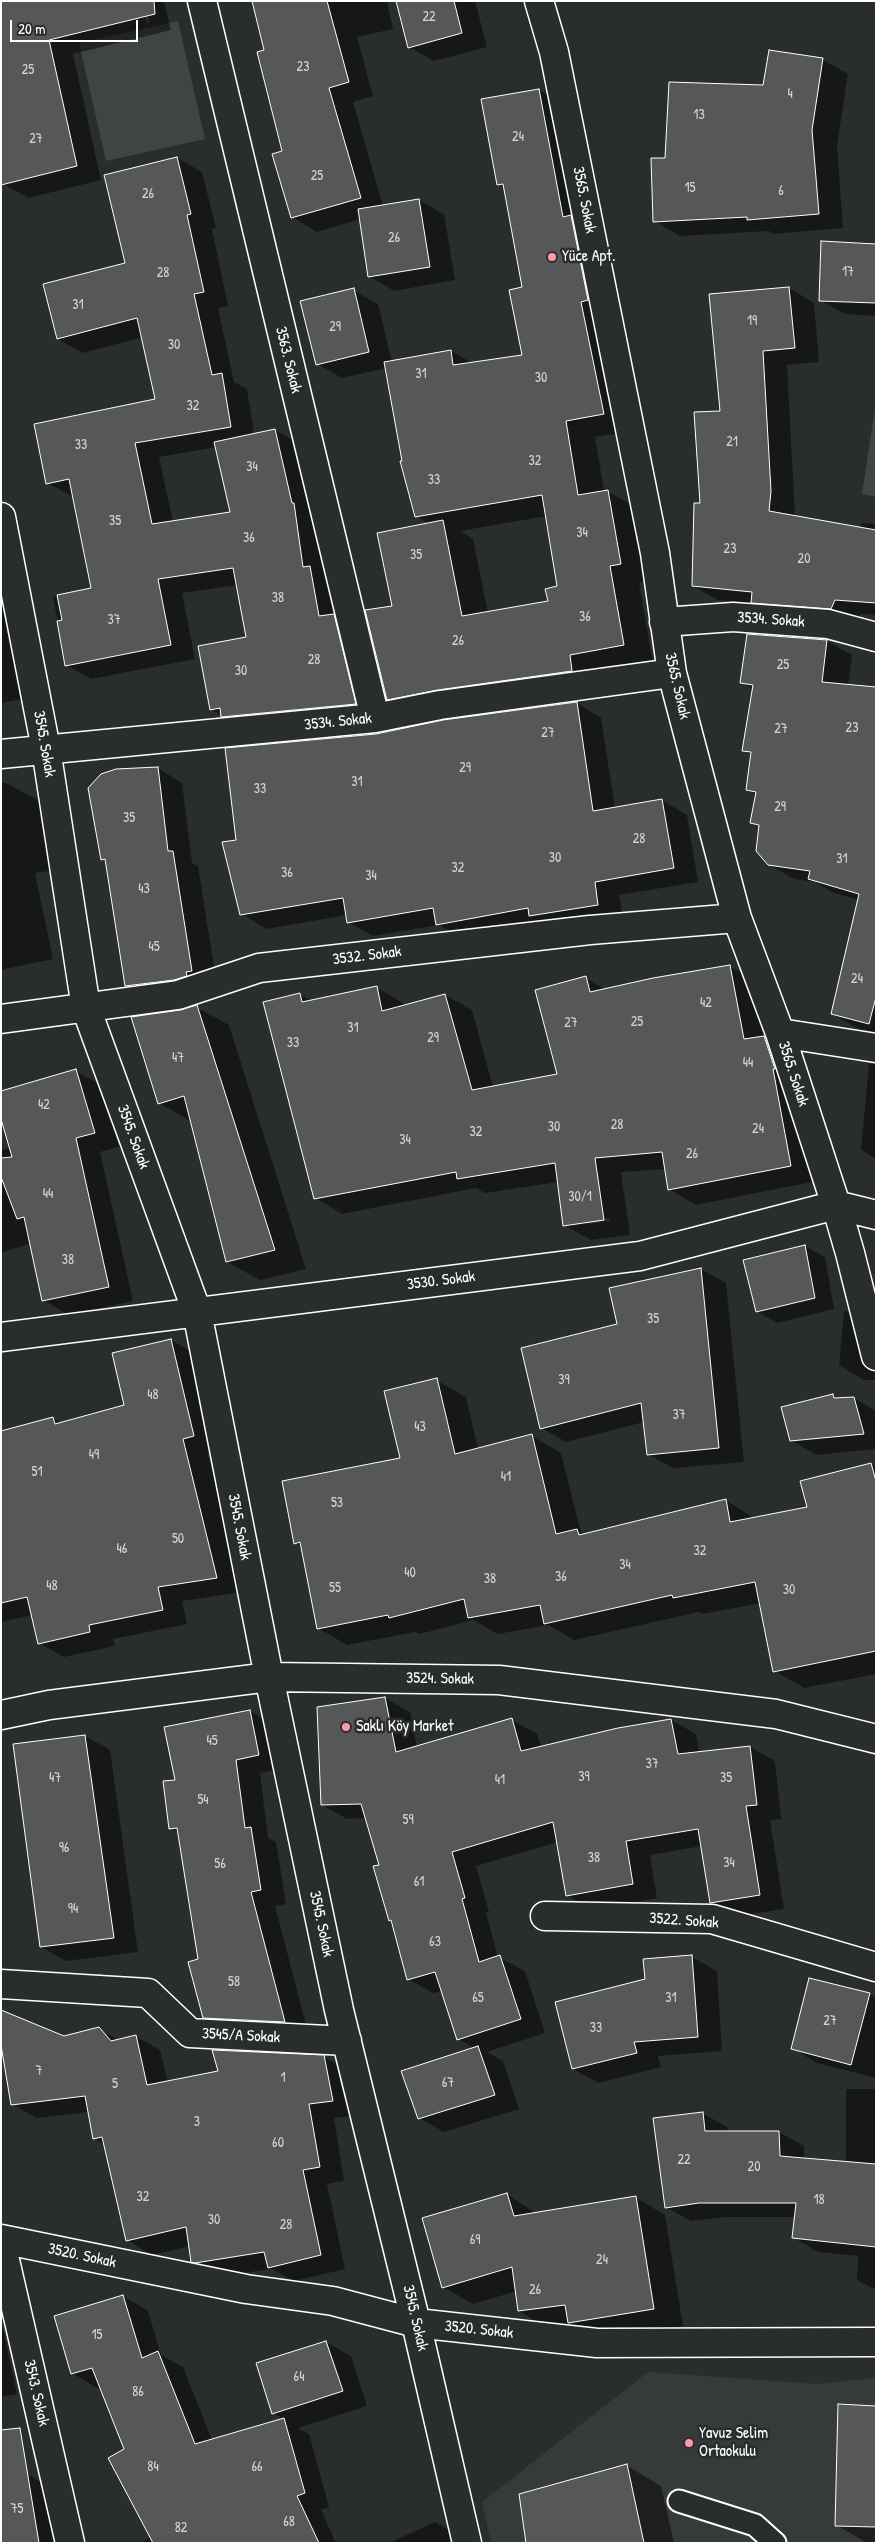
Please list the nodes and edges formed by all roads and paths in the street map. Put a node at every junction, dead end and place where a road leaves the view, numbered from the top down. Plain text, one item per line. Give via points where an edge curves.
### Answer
1 (202, 1) edge
2 (539, 1) edge
3 (1, 517) edge
4 (664, 622) junction
5 (876, 638) edge
6 (672, 673) junction
7 (375, 718) junction
8 (46, 749) junction
9 (1, 754) edge
10 (737, 918) junction
11 (86, 1008) junction
12 (1, 1019) edge
13 (780, 1033) junction
14 (876, 1048) edge
15 (836, 1205) junction
16 (876, 1215) edge
17 (197, 1312) junction
18 (1, 1337) edge
19 (876, 1356) edge
20 (269, 1677) junction
21 (1, 1714) edge
22 (876, 1739) edge
23 (545, 1916) dead end
24 (876, 1966) edge
25 (1, 1984) edge
26 (347, 2041) junction
27 (1, 2239) edge
28 (1, 2243) edge
29 (416, 2323) junction
30 (876, 2342) edge
31 (679, 2501) dead end
32 (70, 2543) edge
33 (467, 2543) edge
34 (775, 2543) edge

1 - 7 street, 3563. Sokak
2 - 4 street, 3565. Sokak via 556,62 655,553
3 - 8 street, 3545. Sokak
4 - 5 street, 3534. Sokak via 733,617 762,619 828,624
4 - 6 street, 3565. Sokak
6 - 7 street, 3534. Sokak via 440,705
6 - 10 street, 3565. Sokak
7 - 8 street, 3534. Sokak
8 - 9 street, 3534. Sokak
8 - 11 street, 3545. Sokak
10 - 11 street, 3532. Sokak via 590,930 259,968 178,995
10 - 13 street, 3565. Sokak
11 - 12 street, 3532. Sokak
11 - 17 street, 3545. Sokak
13 - 14 street
13 - 15 street, 3565. Sokak
15 - 16 street, 3530. Sokak
15 - 17 street, 3530. Sokak via 640,1256
15 - 19 street, 3565. Sokak
17 - 18 street, 3530. Sokak
17 - 20 street, 3545. Sokak
20 - 21 street, 3524. Sokak
20 - 22 street, 3524. Sokak via 499,1680 776,1714
20 - 26 street, 3545. Sokak
23 - 24 street, 3522. Sokak via 712,1920
25 - 26 street, 3545/A Sokak via 148,1993 190,2033
26 - 29 street, 3545. Sokak
27 - 29 street, 3520. Sokak via 246,2289 333,2301
28 - 32 street, 3543. Sokak
29 - 30 street, 3520. Sokak via 597,2343
29 - 33 street, 3545. Sokak
31 - 34 lane via 755,2526

